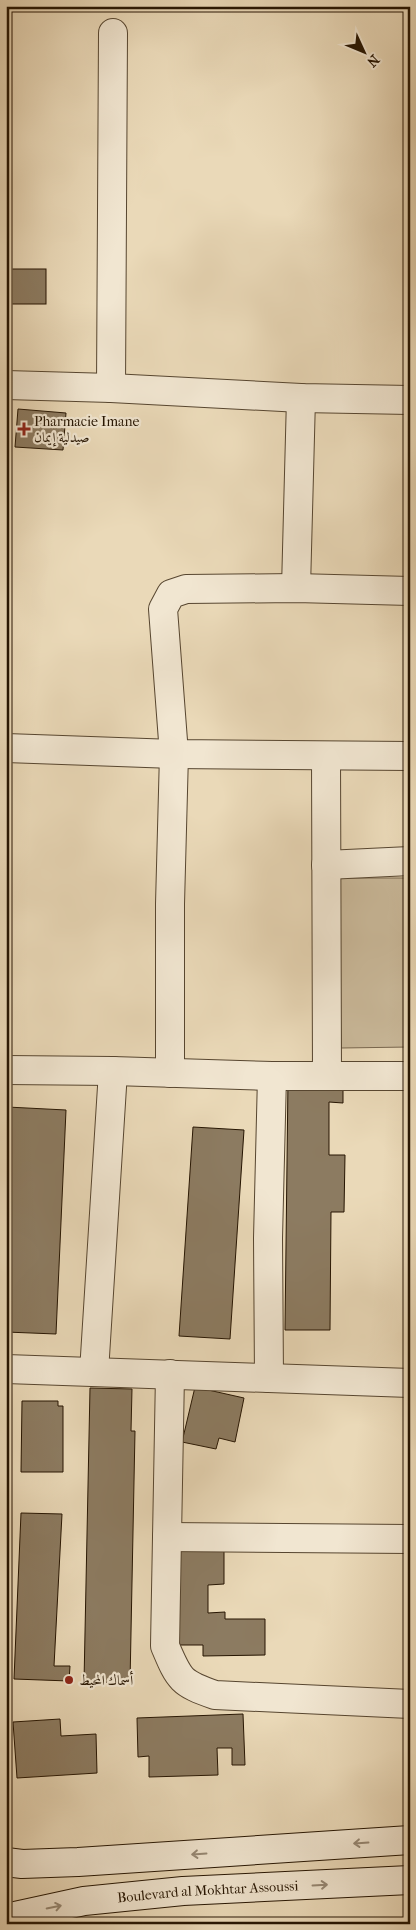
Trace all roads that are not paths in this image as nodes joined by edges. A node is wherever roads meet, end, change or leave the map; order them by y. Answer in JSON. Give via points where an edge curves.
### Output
{"nodes":[{"id":1,"x":113,"y":33,"type":"dead end"},
{"id":2,"x":6,"y":386,"type":"edge"},
{"id":3,"x":111,"y":388,"type":"junction"},
{"id":4,"x":301,"y":398,"type":"junction"},
{"id":5,"x":410,"y":400,"type":"edge"},
{"id":6,"x":296,"y":588,"type":"junction"},
{"id":7,"x":410,"y":591,"type":"edge"},
{"id":8,"x":6,"y":748,"type":"edge"},
{"id":9,"x":174,"y":754,"type":"junction"},
{"id":10,"x":326,"y":756,"type":"junction"},
{"id":11,"x":410,"y":756,"type":"edge"},
{"id":12,"x":410,"y":861,"type":"edge"},
{"id":13,"x":326,"y":865,"type":"junction"},
{"id":14,"x":6,"y":1070,"type":"edge"},
{"id":15,"x":113,"y":1071,"type":"junction"},
{"id":16,"x":170,"y":1073,"type":"junction"},
{"id":17,"x":327,"y":1075,"type":"junction"},
{"id":18,"x":272,"y":1076,"type":"junction"},
{"id":19,"x":410,"y":1076,"type":"edge"},
{"id":20,"x":6,"y":1369,"type":"edge"},
{"id":21,"x":94,"y":1372,"type":"junction"},
{"id":22,"x":170,"y":1374,"type":"junction"},
{"id":23,"x":269,"y":1378,"type":"junction"},
{"id":24,"x":410,"y":1383,"type":"edge"},
{"id":25,"x":167,"y":1536,"type":"junction"},
{"id":26,"x":410,"y":1539,"type":"edge"},
{"id":27,"x":410,"y":1704,"type":"edge"},
{"id":28,"x":410,"y":1840,"type":"edge"},
{"id":29,"x":6,"y":1862,"type":"edge"},
{"id":30,"x":410,"y":1880,"type":"edge"},
{"id":31,"x":6,"y":1918,"type":"edge"}],
"edges":[{"from":1,"to":3,"type":"street"},
{"from":2,"to":3,"type":"street"},
{"from":3,"to":4,"type":"street"},
{"from":4,"to":5,"type":"street"},
{"from":4,"to":6,"type":"street"},
{"from":6,"to":7,"type":"street"},
{"from":6,"to":9,"type":"street","via":[[186,589],[171,594],[164,609]]},
{"from":8,"to":9,"type":"street"},
{"from":9,"to":10,"type":"street"},
{"from":9,"to":16,"type":"street"},
{"from":10,"to":11,"type":"street"},
{"from":10,"to":13,"type":"street"},
{"from":12,"to":13,"type":"street"},
{"from":13,"to":17,"type":"street"},
{"from":14,"to":15,"type":"street"},
{"from":15,"to":16,"type":"street"},
{"from":15,"to":21,"type":"street"},
{"from":16,"to":18,"type":"street"},
{"from":17,"to":18,"type":"street"},
{"from":17,"to":19,"type":"street"},
{"from":18,"to":23,"type":"street"},
{"from":20,"to":21,"type":"street"},
{"from":21,"to":22,"type":"street"},
{"from":22,"to":23,"type":"street"},
{"from":22,"to":25,"type":"street"},
{"from":23,"to":24,"type":"street"},
{"from":25,"to":26,"type":"street"},
{"from":25,"to":27,"type":"street","via":[[166,1646],[178,1675],[194,1688],[215,1695]]},
{"from":28,"to":29,"type":"street","one_way":true,"via":[[78,1862]]},
{"from":31,"to":30,"type":"street","name":"Boulevard al Mokhtar Assoussi","one_way":true,"via":[[104,1899]]}]}
